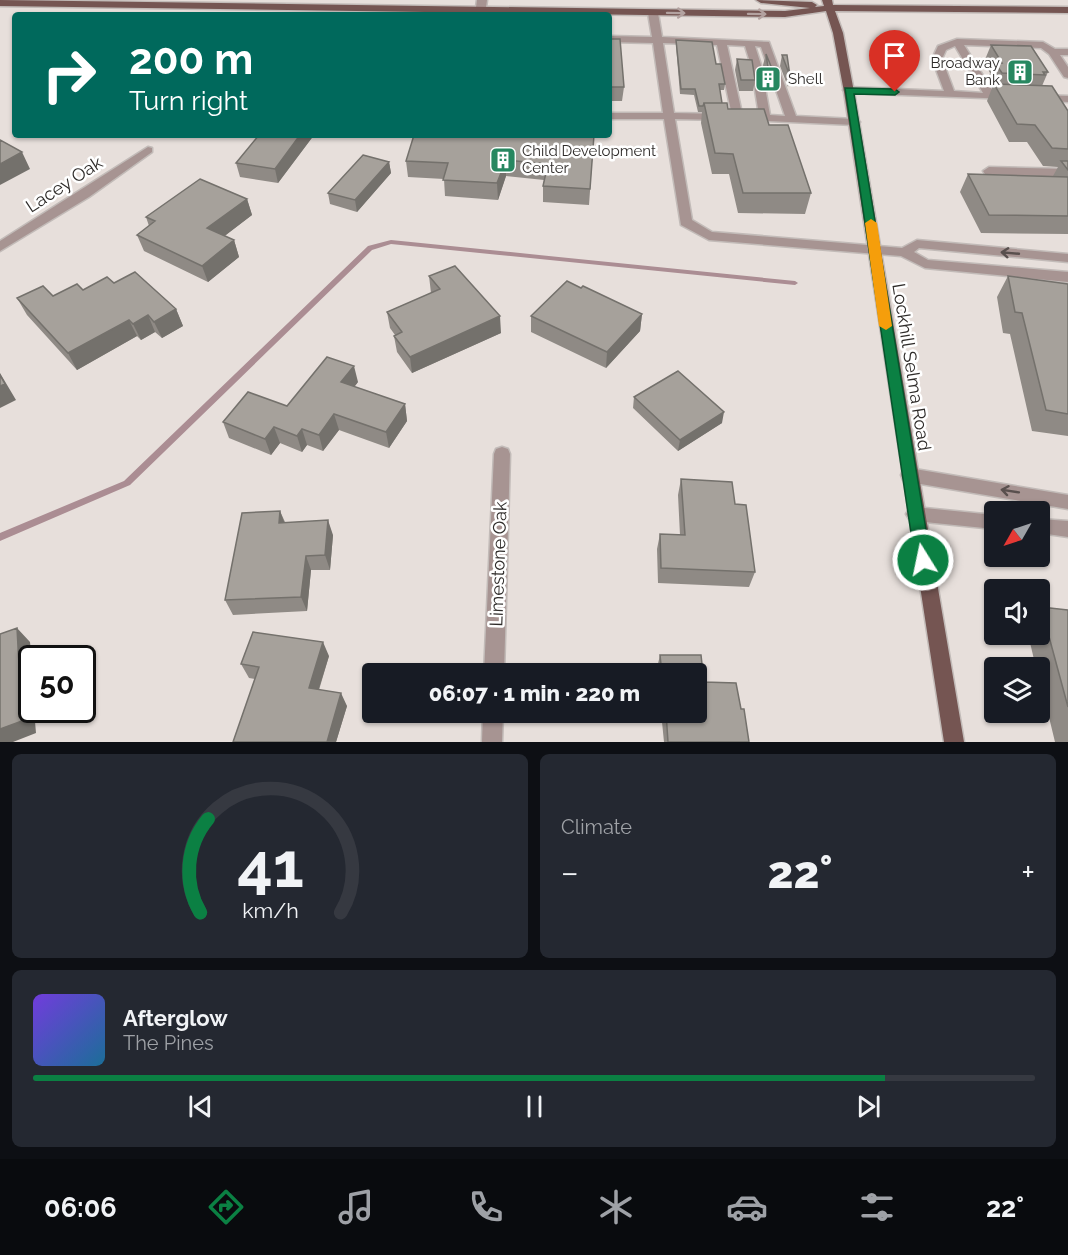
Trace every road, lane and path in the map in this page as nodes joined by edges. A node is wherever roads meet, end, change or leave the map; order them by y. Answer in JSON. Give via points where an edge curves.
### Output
{"nodes":[{"id":1,"x":761,"y":0,"type":"edge"},
{"id":2,"x":0,"y":3,"type":"edge"},
{"id":3,"x":828,"y":4,"type":"edge"},
{"id":4,"x":1068,"y":10,"type":"edge"},
{"id":5,"x":432,"y":12,"type":"edge"},
{"id":6,"x":612,"y":13,"type":"edge"},
{"id":7,"x":653,"y":13,"type":"junction"},
{"id":8,"x":612,"y":39,"type":"edge"},
{"id":9,"x":657,"y":41,"type":"junction"},
{"id":10,"x":717,"y":41,"type":"junction"},
{"id":11,"x":957,"y":42,"type":"junction"},
{"id":12,"x":749,"y":43,"type":"junction"},
{"id":13,"x":1053,"y":52,"type":"junction"},
{"id":14,"x":1068,"y":52,"type":"edge"},
{"id":15,"x":1068,"y":75,"type":"edge"},
{"id":16,"x":848,"y":90,"type":"junction"},
{"id":17,"x":950,"y":94,"type":"junction"},
{"id":18,"x":990,"y":96,"type":"junction"},
{"id":19,"x":1068,"y":99,"type":"edge"},
{"id":20,"x":612,"y":116,"type":"edge"},
{"id":21,"x":669,"y":116,"type":"junction"},
{"id":22,"x":737,"y":118,"type":"junction"},
{"id":23,"x":765,"y":119,"type":"junction"},
{"id":24,"x":792,"y":120,"type":"junction"},
{"id":25,"x":854,"y":122,"type":"junction"},
{"id":26,"x":148,"y":150,"type":"dead end"},
{"id":27,"x":989,"y":171,"type":"dead end"},
{"id":28,"x":1068,"y":173,"type":"edge"},
{"id":29,"x":0,"y":247,"type":"edge"},
{"id":30,"x":874,"y":249,"type":"junction"},
{"id":31,"x":904,"y":252,"type":"junction"},
{"id":32,"x":1068,"y":258,"type":"edge"},
{"id":33,"x":1068,"y":277,"type":"edge"},
{"id":34,"x":502,"y":454,"type":"dead end"},
{"id":35,"x":909,"y":475,"type":"junction"},
{"id":36,"x":1068,"y":502,"type":"edge"},
{"id":37,"x":915,"y":514,"type":"junction"},
{"id":38,"x":984,"y":521,"type":"edge"},
{"id":39,"x":1050,"y":527,"type":"edge"},
{"id":40,"x":1068,"y":529,"type":"edge"},
{"id":41,"x":494,"y":663,"type":"edge"},
{"id":42,"x":493,"y":723,"type":"edge"},
{"id":43,"x":492,"y":742,"type":"edge"},
{"id":44,"x":954,"y":742,"type":"edge"}],
"edges":[{"from":1,"to":3,"type":"main road"},
{"from":2,"to":5,"type":"main road"},
{"from":3,"to":4,"type":"main road"},
{"from":7,"to":3,"type":"main road","one_way":true,"via":[[785,15]]},
{"from":3,"to":16,"type":"main road","name":"Lockhill Selma Road","via":[[838,33]]},
{"from":6,"to":7,"type":"main road"},
{"from":7,"to":9,"type":"street"},
{"from":8,"to":9,"type":"street"},
{"from":9,"to":10,"type":"street"},
{"from":9,"to":21,"type":"street"},
{"from":10,"to":12,"type":"street"},
{"from":10,"to":22,"type":"street","via":[[722,44]]},
{"from":11,"to":13,"type":"street","via":[[1043,45]]},
{"from":11,"to":17,"type":"street","via":[[942,48],[936,59]]},
{"from":11,"to":18,"type":"street"},
{"from":12,"to":23,"type":"street"},
{"from":12,"to":24,"type":"street","via":[[765,44]]},
{"from":13,"to":14,"type":"street"},
{"from":13,"to":15,"type":"street"},
{"from":16,"to":17,"type":"street"},
{"from":16,"to":25,"type":"main road","name":"Lockhill Selma Road"},
{"from":17,"to":18,"type":"street"},
{"from":18,"to":19,"type":"street"},
{"from":20,"to":21,"type":"street"},
{"from":21,"to":22,"type":"street"},
{"from":21,"to":30,"type":"street","via":[[686,222],[709,236]]},
{"from":22,"to":23,"type":"street"},
{"from":23,"to":24,"type":"street"},
{"from":24,"to":25,"type":"street"},
{"from":25,"to":30,"type":"main road","name":"Lockhill Selma Road"},
{"from":26,"to":29,"type":"street","name":"Lacey Oak"},
{"from":27,"to":28,"type":"street"},
{"from":30,"to":31,"type":"street"},
{"from":30,"to":35,"type":"main road","name":"Lockhill Selma Road"},
{"from":32,"to":31,"type":"street","one_way":true,"via":[[917,244]]},
{"from":31,"to":33,"type":"street","via":[[924,264]]},
{"from":34,"to":41,"type":"street","name":"Limestone Oak"},
{"from":36,"to":35,"type":"street","one_way":true},
{"from":35,"to":37,"type":"main road","name":"Lockhill Selma Road"},
{"from":37,"to":38,"type":"street"},
{"from":37,"to":44,"type":"main road","name":"Lockhill Selma Road"},
{"from":39,"to":40,"type":"street"},
{"from":42,"to":43,"type":"street"}]}
